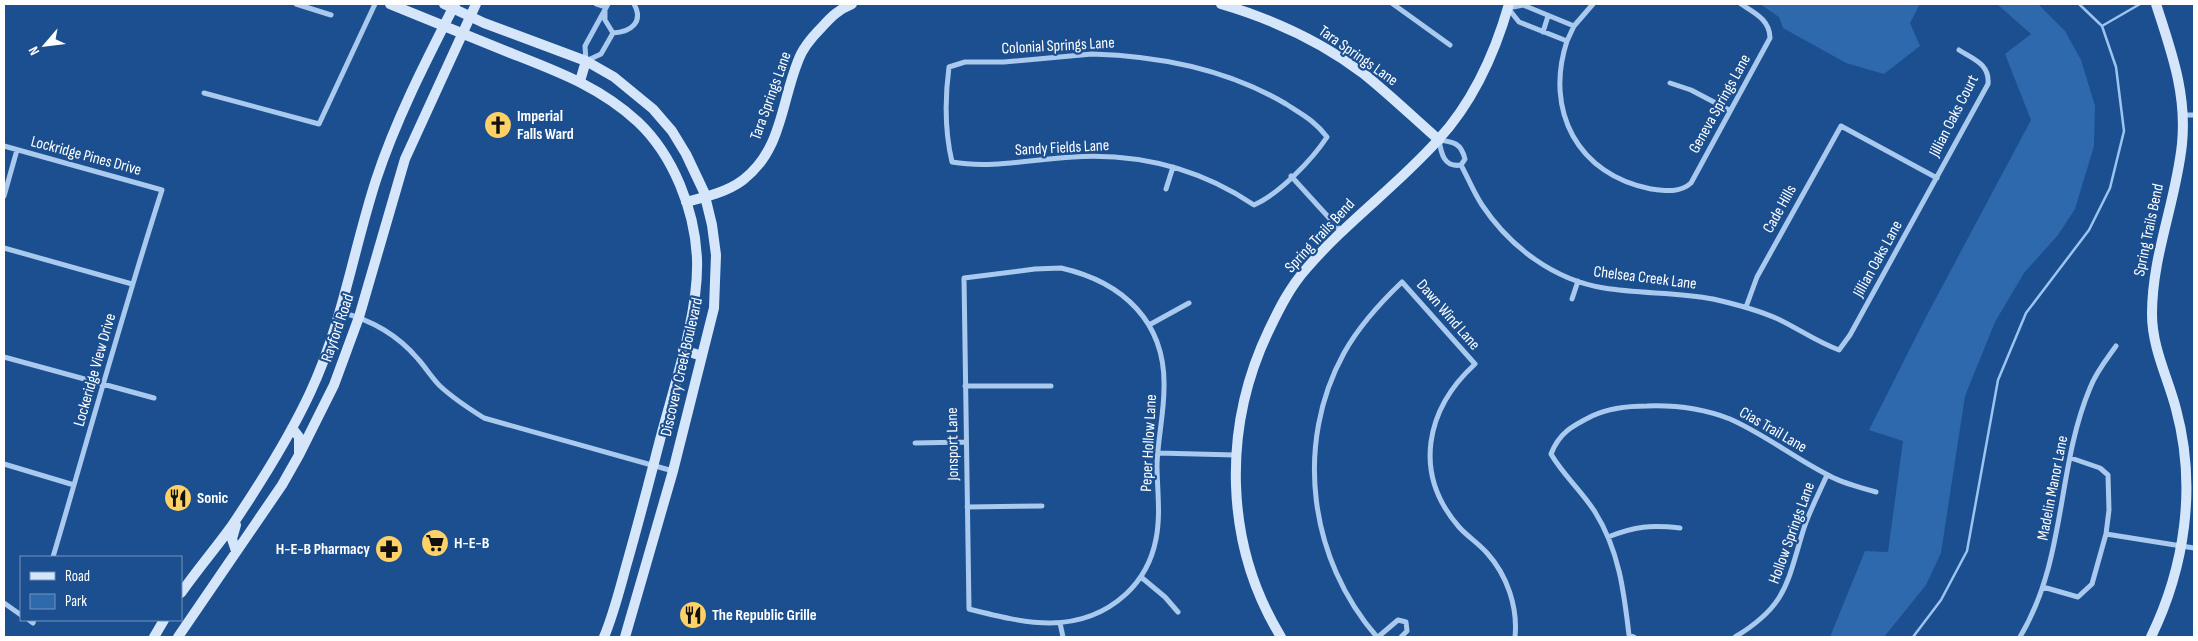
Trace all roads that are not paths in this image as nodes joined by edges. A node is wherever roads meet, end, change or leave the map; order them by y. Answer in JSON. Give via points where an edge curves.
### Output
{"nodes":[{"id":1,"x":296,"y":4,"type":"edge"},
{"id":2,"x":375,"y":4,"type":"edge"},
{"id":3,"x":390,"y":4,"type":"edge"},
{"id":4,"x":476,"y":4,"type":"edge"},
{"id":5,"x":596,"y":4,"type":"edge"},
{"id":6,"x":634,"y":4,"type":"edge"},
{"id":7,"x":852,"y":4,"type":"edge"},
{"id":8,"x":1221,"y":4,"type":"edge"},
{"id":9,"x":1393,"y":4,"type":"edge"},
{"id":10,"x":1593,"y":4,"type":"edge"},
{"id":11,"x":1741,"y":4,"type":"edge"},
{"id":12,"x":2156,"y":4,"type":"edge"},
{"id":13,"x":451,"y":5,"type":"edge"},
{"id":14,"x":607,"y":5,"type":"edge"},
{"id":15,"x":1509,"y":6,"type":"edge"},
{"id":16,"x":331,"y":15,"type":"dead end"},
{"id":17,"x":1548,"y":16,"type":"junction"},
{"id":18,"x":470,"y":18,"type":"junction"},
{"id":19,"x":445,"y":26,"type":"junction"},
{"id":20,"x":1574,"y":26,"type":"junction"},
{"id":21,"x":1543,"y":32,"type":"junction"},
{"id":22,"x":613,"y":33,"type":"junction"},
{"id":23,"x":463,"y":34,"type":"junction"},
{"id":24,"x":1567,"y":41,"type":"junction"},
{"id":25,"x":1450,"y":45,"type":"dead end"},
{"id":26,"x":1959,"y":50,"type":"dead end"},
{"id":27,"x":586,"y":61,"type":"junction"},
{"id":28,"x":580,"y":82,"type":"junction"},
{"id":29,"x":1670,"y":83,"type":"dead end"},
{"id":30,"x":204,"y":93,"type":"dead end"},
{"id":31,"x":1729,"y":110,"type":"junction"},
{"id":32,"x":2183,"y":115,"type":"junction"},
{"id":33,"x":2194,"y":115,"type":"edge"},
{"id":34,"x":1439,"y":140,"type":"junction"},
{"id":35,"x":4,"y":146,"type":"edge"},
{"id":36,"x":17,"y":150,"type":"junction"},
{"id":37,"x":952,"y":162,"type":"joint"},
{"id":38,"x":1461,"y":165,"type":"junction"},
{"id":39,"x":1173,"y":167,"type":"junction"},
{"id":40,"x":1291,"y":176,"type":"junction"},
{"id":41,"x":1937,"y":178,"type":"junction"},
{"id":42,"x":1166,"y":188,"type":"dead end"},
{"id":43,"x":162,"y":190,"type":"joint"},
{"id":44,"x":4,"y":196,"type":"edge"},
{"id":45,"x":705,"y":197,"type":"junction"},
{"id":46,"x":686,"y":202,"type":"junction"},
{"id":47,"x":1341,"y":231,"type":"junction"},
{"id":48,"x":4,"y":248,"type":"edge"},
{"id":49,"x":964,"y":278,"type":"joint"},
{"id":50,"x":1578,"y":281,"type":"junction"},
{"id":51,"x":132,"y":284,"type":"junction"},
{"id":52,"x":1572,"y":299,"type":"dead end"},
{"id":53,"x":1189,"y":304,"type":"dead end"},
{"id":54,"x":1746,"y":307,"type":"junction"},
{"id":55,"x":340,"y":312,"type":"junction"},
{"id":56,"x":359,"y":317,"type":"junction"},
{"id":57,"x":1149,"y":324,"type":"junction"},
{"id":58,"x":2116,"y":346,"type":"dead end"},
{"id":59,"x":683,"y":350,"type":"junction"},
{"id":60,"x":1839,"y":350,"type":"joint"},
{"id":61,"x":702,"y":356,"type":"junction"},
{"id":62,"x":4,"y":357,"type":"edge"},
{"id":63,"x":105,"y":384,"type":"junction"},
{"id":64,"x":965,"y":386,"type":"junction"},
{"id":65,"x":1051,"y":386,"type":"dead end"},
{"id":66,"x":154,"y":398,"type":"dead end"},
{"id":67,"x":303,"y":406,"type":"junction"},
{"id":68,"x":292,"y":428,"type":"junction"},
{"id":69,"x":309,"y":437,"type":"junction"},
{"id":70,"x":915,"y":442,"type":"dead end"},
{"id":71,"x":966,"y":442,"type":"junction"},
{"id":72,"x":1158,"y":453,"type":"junction"},
{"id":73,"x":299,"y":455,"type":"junction"},
{"id":74,"x":1234,"y":456,"type":"junction"},
{"id":75,"x":2070,"y":458,"type":"junction"},
{"id":76,"x":4,"y":464,"type":"edge"},
{"id":77,"x":654,"y":464,"type":"junction"},
{"id":78,"x":673,"y":470,"type":"junction"},
{"id":79,"x":1827,"y":475,"type":"junction"},
{"id":80,"x":74,"y":485,"type":"junction"},
{"id":81,"x":1876,"y":492,"type":"dead end"},
{"id":82,"x":1042,"y":506,"type":"dead end"},
{"id":83,"x":967,"y":507,"type":"junction"},
{"id":84,"x":239,"y":514,"type":"junction"},
{"id":85,"x":1680,"y":528,"type":"dead end"},
{"id":86,"x":2106,"y":534,"type":"junction"},
{"id":87,"x":1608,"y":537,"type":"junction"},
{"id":88,"x":222,"y":540,"type":"junction"},
{"id":89,"x":2181,"y":544,"type":"junction"},
{"id":90,"x":2194,"y":548,"type":"edge"},
{"id":91,"x":236,"y":551,"type":"junction"},
{"id":92,"x":53,"y":556,"type":"edge"},
{"id":93,"x":226,"y":566,"type":"junction"},
{"id":94,"x":1141,"y":577,"type":"junction"},
{"id":95,"x":2043,"y":587,"type":"junction"},
{"id":96,"x":182,"y":592,"type":"edge"},
{"id":97,"x":4,"y":602,"type":"edge"},
{"id":98,"x":969,"y":609,"type":"joint"},
{"id":99,"x":1178,"y":612,"type":"dead end"},
{"id":100,"x":20,"y":614,"type":"edge"},
{"id":101,"x":163,"y":621,"type":"edge"},
{"id":102,"x":1060,"y":623,"type":"junction"},
{"id":103,"x":1632,"y":636,"type":"edge"},
{"id":104,"x":154,"y":637,"type":"edge"},
{"id":105,"x":178,"y":637,"type":"edge"},
{"id":106,"x":604,"y":637,"type":"edge"},
{"id":107,"x":625,"y":637,"type":"edge"},
{"id":108,"x":1063,"y":637,"type":"edge"},
{"id":109,"x":1281,"y":637,"type":"edge"},
{"id":110,"x":1378,"y":637,"type":"edge"},
{"id":111,"x":1401,"y":637,"type":"edge"},
{"id":112,"x":1515,"y":637,"type":"edge"},
{"id":113,"x":1735,"y":637,"type":"edge"},
{"id":114,"x":2020,"y":637,"type":"edge"},
{"id":115,"x":2151,"y":637,"type":"edge"}],
"edges":[{"from":1,"to":16,"type":"street"},
{"from":2,"to":30,"type":"street","via":[[319,124]]},
{"from":3,"to":19,"type":"street","name":"Discovery Creek Boulevard"},
{"from":4,"to":18,"type":"street","name":"Rayford Road"},
{"from":5,"to":14,"type":"street"},
{"from":6,"to":22,"type":"street","via":[[638,13],[632,29]]},
{"from":7,"to":45,"type":"street","name":"Tara Springs Lane","via":[[837,11],[815,34],[798,59],[772,146],[759,164],[734,186]]},
{"from":8,"to":34,"type":"street","name":"Tara Springs Lane","via":[[1288,29],[1339,57],[1386,92]]},
{"from":9,"to":25,"type":"street"},
{"from":10,"to":20,"type":"street"},
{"from":11,"to":31,"type":"street","name":"Geneva Springs Lane","via":[[1765,20],[1770,38]]},
{"from":12,"to":32,"type":"street","name":"Spring Trails Bend","via":[[2180,84]]},
{"from":13,"to":18,"type":"street","name":"Discovery Creek Boulevard"},
{"from":13,"to":19,"type":"street","name":"Rayford Road"},
{"from":14,"to":22,"type":"street","via":[[605,20]]},
{"from":14,"to":27,"type":"street","via":[[585,46]]},
{"from":15,"to":17,"type":"street","via":[[1523,6]]},
{"from":15,"to":21,"type":"street","via":[[1519,22]]},
{"from":15,"to":34,"type":"street","name":"Spring Trails Bend","via":[[1487,66],[1472,95]]},
{"from":17,"to":20,"type":"street"},
{"from":17,"to":21,"type":"street"},
{"from":18,"to":23,"type":"street","name":"Rayford Road"},
{"from":18,"to":27,"type":"street","name":"Discovery Creek Boulevard"},
{"from":19,"to":23,"type":"street","name":"Discovery Creek Boulevard"},
{"from":19,"to":55,"type":"street","name":"Rayford Road","via":[[408,98],[384,156]]},
{"from":20,"to":24,"type":"street"},
{"from":21,"to":24,"type":"street"},
{"from":22,"to":27,"type":"street","via":[[600,54]]},
{"from":23,"to":28,"type":"street","name":"Discovery Creek Boulevard"},
{"from":23,"to":56,"type":"street","name":"Rayford Road","via":[[405,159]]},
{"from":24,"to":31,"type":"street","name":"Geneva Springs Lane","via":[[1559,75],[1564,115],[1585,154],[1621,180],[1658,190],[1685,189]]},
{"from":26,"to":41,"type":"street","name":"Jillian Oaks Court","via":[[1982,64],[1989,76],[1988,84]]},
{"from":27,"to":28,"type":"street"},
{"from":27,"to":45,"type":"street","name":"Discovery Creek Boulevard","via":[[636,94],[672,131]]},
{"from":28,"to":46,"type":"street","name":"Discovery Creek Boulevard","via":[[624,110],[656,142]]},
{"from":29,"to":31,"type":"street"},
{"from":32,"to":33,"type":"street"},
{"from":32,"to":89,"type":"street","name":"Spring Trails Bend","via":[[2177,173],[2153,280],[2152,317],[2158,356],[2185,447],[2187,513]]},
{"from":34,"to":38,"type":"street","via":[[1447,162]]},
{"from":34,"to":38,"type":"street","name":"Chelsea Creek Lane","via":[[1455,142],[1462,149],[1465,159]]},
{"from":34,"to":47,"type":"street","name":"Spring Trails Bend"},
{"from":35,"to":36,"type":"street","name":"Lockridge Pines Drive"},
{"from":36,"to":43,"type":"street","name":"Lockridge Pines Drive"},
{"from":36,"to":44,"type":"street"},
{"from":37,"to":39,"type":"street","name":"Sandy Fields Lane","via":[[967,165],[1107,156]]},
{"from":37,"to":40,"type":"street","name":"Colonial Springs Lane","via":[[948,146],[949,67],[965,62],[1092,54],[1131,55],[1202,68],[1243,82],[1316,123],[1327,137]]},
{"from":38,"to":50,"type":"street","name":"Chelsea Creek Lane","via":[[1481,204],[1517,246],[1555,271]]},
{"from":39,"to":40,"type":"street","name":"Sandy Fields Lane","via":[[1221,185],[1254,205],[1269,198]]},
{"from":39,"to":42,"type":"street"},
{"from":40,"to":47,"type":"street"},
{"from":41,"to":54,"type":"street","name":"Cade Hills","via":[[1841,126],[1757,277]]},
{"from":41,"to":60,"type":"street","name":"Jillian Oaks Lane","via":[[1850,336]]},
{"from":43,"to":51,"type":"street","name":"Lockeridge View Drive"},
{"from":45,"to":46,"type":"street","name":"Tara Springs Lane"},
{"from":45,"to":61,"type":"street","name":"Discovery Creek Boulevard","via":[[712,225],[717,276],[714,308]]},
{"from":46,"to":59,"type":"street","name":"Discovery Creek Boulevard","via":[[694,238],[697,275]]},
{"from":47,"to":74,"type":"street","name":"Spring Trails Bend","via":[[1304,270],[1280,306],[1255,359],[1240,416]]},
{"from":48,"to":51,"type":"street"},
{"from":49,"to":57,"type":"street","name":"Peper Hollow Lane","via":[[1061,268],[1082,273],[1109,284],[1130,301]]},
{"from":49,"to":64,"type":"street","name":"Jonsport Lane"},
{"from":50,"to":52,"type":"street"},
{"from":50,"to":54,"type":"street","name":"Chelsea Creek Lane","via":[[1603,288],[1711,299]]},
{"from":51,"to":63,"type":"street","name":"Lockeridge View Drive"},
{"from":53,"to":57,"type":"street"},
{"from":54,"to":60,"type":"street","name":"Chelsea Creek Lane","via":[[1778,319]]},
{"from":55,"to":56,"type":"street"},
{"from":55,"to":67,"type":"street","name":"Rayford Road","via":[[330,346]]},
{"from":56,"to":69,"type":"street","name":"Rayford Road","via":[[337,379]]},
{"from":56,"to":77,"type":"street","via":[[398,337],[438,384],[460,404],[484,418]]},
{"from":57,"to":72,"type":"street","name":"Peper Hollow Lane","via":[[1164,371]]},
{"from":58,"to":75,"type":"street","name":"Madelin Manor Lane","via":[[2090,388]]},
{"from":59,"to":61,"type":"street"},
{"from":59,"to":77,"type":"street","name":"Discovery Creek Boulevard"},
{"from":61,"to":78,"type":"street","name":"Discovery Creek Boulevard"},
{"from":62,"to":63,"type":"street"},
{"from":63,"to":66,"type":"street"},
{"from":63,"to":80,"type":"street","name":"Lockeridge View Drive"},
{"from":64,"to":65,"type":"street"},
{"from":64,"to":71,"type":"street","name":"Jonsport Lane"},
{"from":67,"to":68,"type":"street","name":"Rayford Road"},
{"from":67,"to":69,"type":"street","via":[[301,426]]},
{"from":68,"to":73,"type":"street","via":[[299,437]]},
{"from":68,"to":84,"type":"street","name":"Rayford Road"},
{"from":69,"to":73,"type":"street","name":"Rayford Road"},
{"from":70,"to":71,"type":"street"},
{"from":71,"to":83,"type":"street","name":"Jonsport Lane"},
{"from":72,"to":74,"type":"street"},
{"from":72,"to":94,"type":"street","name":"Peper Hollow Lane","via":[[1156,540]]},
{"from":73,"to":91,"type":"street","name":"Rayford Road","via":[[272,501]]},
{"from":74,"to":109,"type":"street","name":"Spring Trails Bend","via":[[1238,512],[1247,562],[1267,614]]},
{"from":75,"to":86,"type":"street","via":[[2100,468],[2108,475]]},
{"from":75,"to":95,"type":"street","name":"Madelin Manor Lane"},
{"from":76,"to":80,"type":"street"},
{"from":77,"to":78,"type":"street"},
{"from":77,"to":106,"type":"street","name":"Discovery Creek Boulevard","via":[[612,619]]},
{"from":78,"to":107,"type":"street","name":"Discovery Creek Boulevard"},
{"from":79,"to":81,"type":"street","name":"Cias Trail Lane"},
{"from":79,"to":87,"type":"street","name":"Cias Trail Lane","via":[[1757,433],[1703,411],[1666,406],[1625,407],[1596,414],[1556,440],[1552,454],[1560,469],[1573,481],[1595,512]]},
{"from":79,"to":113,"type":"street","name":"Hollow Springs Lane","via":[[1804,528],[1785,590],[1762,620]]},
{"from":80,"to":92,"type":"street","name":"Lockeridge View Drive"},
{"from":82,"to":83,"type":"street"},
{"from":83,"to":98,"type":"street","name":"Jonsport Lane"},
{"from":84,"to":88,"type":"street","name":"Rayford Road"},
{"from":84,"to":91,"type":"street","via":[[232,539]]},
{"from":85,"to":87,"type":"street","via":[[1658,525],[1632,527]]},
{"from":86,"to":89,"type":"street"},
{"from":86,"to":95,"type":"street","via":[[2092,584],[2086,591],[2078,596]]},
{"from":87,"to":103,"type":"street","via":[[1624,589]]},
{"from":88,"to":93,"type":"street","via":[[227,549]]},
{"from":88,"to":96,"type":"street","name":"Rayford Road"},
{"from":89,"to":90,"type":"street"},
{"from":89,"to":115,"type":"street","name":"Spring Trails Bend","via":[[2175,576]]},
{"from":91,"to":93,"type":"street","name":"Rayford Road"},
{"from":93,"to":105,"type":"street","name":"Rayford Road"},
{"from":94,"to":99,"type":"street","via":[[1166,597]]},
{"from":94,"to":102,"type":"street","name":"Peper Hollow Lane","via":[[1116,603],[1101,612]]},
{"from":95,"to":114,"type":"street","name":"Madelin Manor Lane","via":[[2032,617]]},
{"from":97,"to":100,"type":"street"},
{"from":98,"to":102,"type":"street","name":"Peper Hollow Lane","via":[[1044,624]]},
{"from":101,"to":104,"type":"street"},
{"from":102,"to":108,"type":"street"},
{"from":110,"to":111,"type":"street","via":[[1398,620],[1406,622],[1407,631]]},
{"from":110,"to":112,"type":"street","name":"Dawn Wind Lane","via":[[1349,600],[1334,571],[1317,509],[1315,447],[1330,383],[1344,352],[1363,324],[1402,282],[1475,364],[1458,380],[1440,408],[1432,429],[1431,470],[1446,510],[1502,573],[1512,597]]}]}
